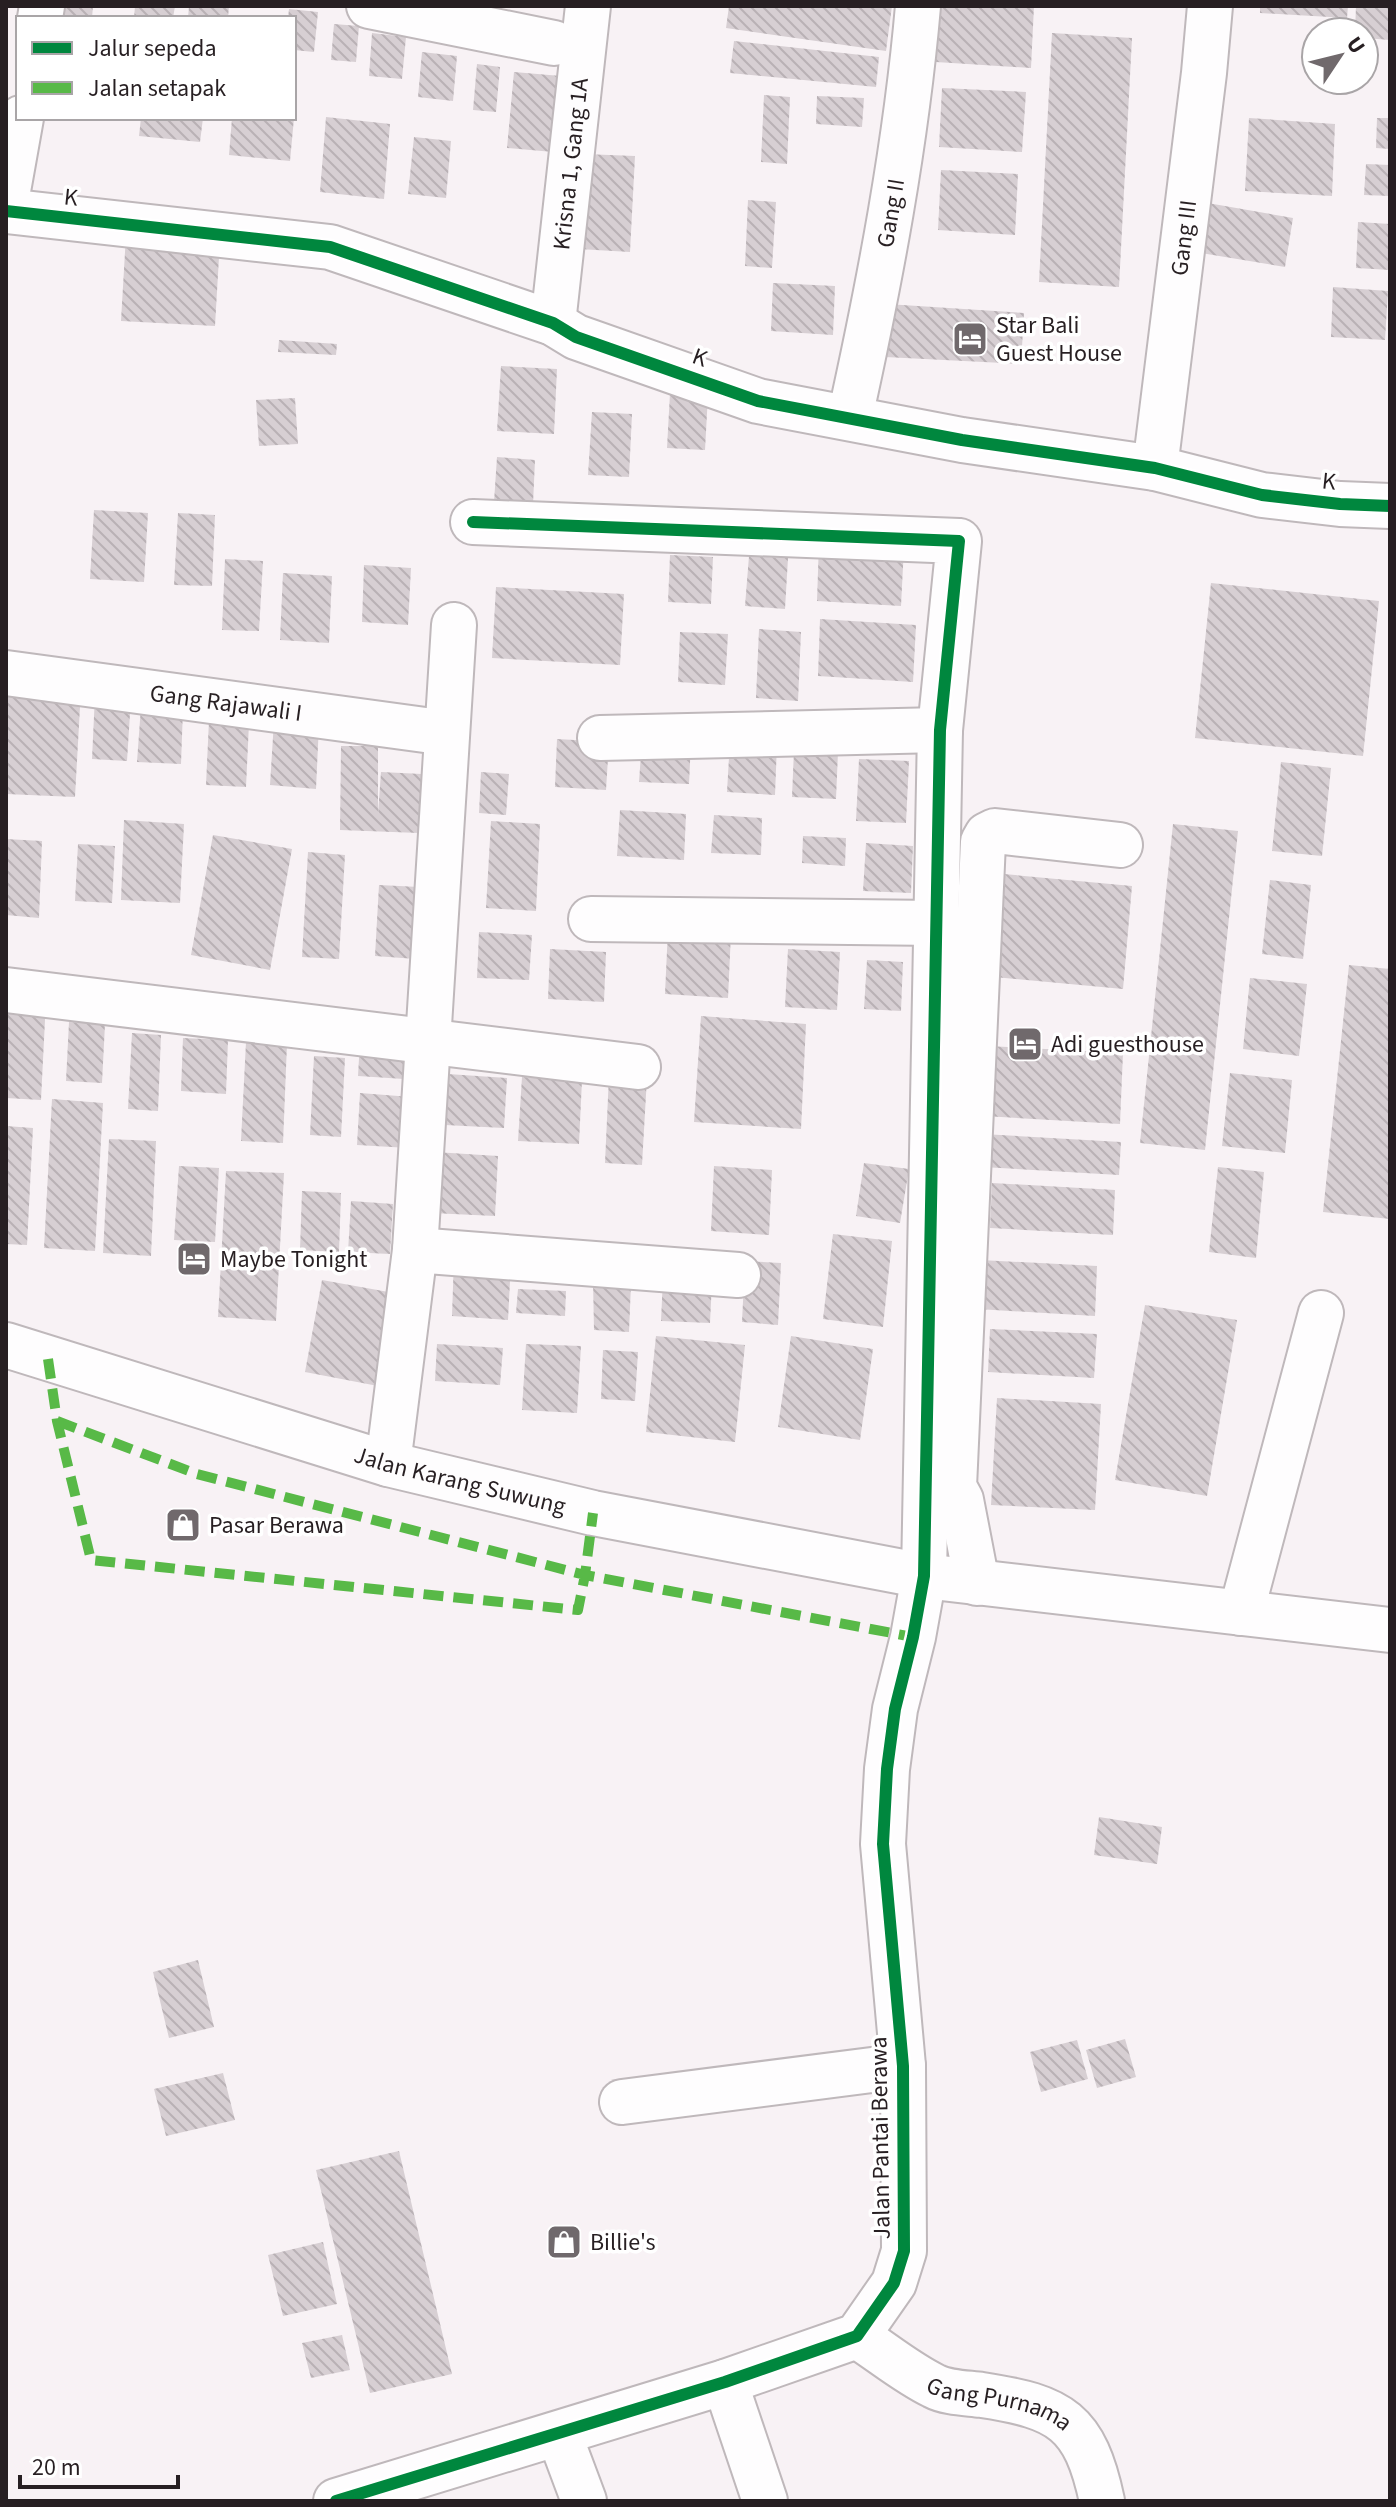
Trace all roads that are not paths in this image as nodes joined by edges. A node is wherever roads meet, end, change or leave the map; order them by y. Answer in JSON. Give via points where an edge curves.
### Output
{"nodes":[{"id":1,"x":369,"y":6,"type":"edge"},
{"id":2,"x":588,"y":6,"type":"edge"},
{"id":3,"x":918,"y":6,"type":"edge"},
{"id":4,"x":1210,"y":6,"type":"edge"},
{"id":5,"x":554,"y":43,"type":"dead end"},
{"id":6,"x":21,"y":120,"type":"edge"},
{"id":7,"x":6,"y":202,"type":"edge"},
{"id":8,"x":6,"y":211,"type":"edge"},
{"id":9,"x":553,"y":323,"type":"junction"},
{"id":10,"x":850,"y":417,"type":"junction"},
{"id":11,"x":1155,"y":468,"type":"junction"},
{"id":12,"x":1390,"y":506,"type":"edge"},
{"id":13,"x":473,"y":522,"type":"dead end"},
{"id":14,"x":454,"y":625,"type":"dead end"},
{"id":15,"x":6,"y":673,"type":"edge"},
{"id":16,"x":940,"y":730,"type":"junction"},
{"id":17,"x":447,"y":733,"type":"junction"},
{"id":18,"x":600,"y":738,"type":"dead end"},
{"id":19,"x":1120,"y":845,"type":"dead end"},
{"id":20,"x":591,"y":919,"type":"dead end"},
{"id":21,"x":938,"y":923,"type":"junction"},
{"id":22,"x":6,"y":990,"type":"edge"},
{"id":23,"x":427,"y":1039,"type":"junction"},
{"id":24,"x":638,"y":1067,"type":"dead end"},
{"id":25,"x":415,"y":1250,"type":"junction"},
{"id":26,"x":738,"y":1275,"type":"dead end"},
{"id":27,"x":1321,"y":1313,"type":"dead end"},
{"id":28,"x":6,"y":1345,"type":"edge"},
{"id":29,"x":388,"y":1464,"type":"junction"},
{"id":30,"x":924,"y":1576,"type":"junction"},
{"id":31,"x":977,"y":1583,"type":"junction"},
{"id":32,"x":1241,"y":1613,"type":"junction"},
{"id":33,"x":1390,"y":1630,"type":"edge"},
{"id":34,"x":903,"y":2066,"type":"junction"},
{"id":35,"x":622,"y":2102,"type":"dead end"},
{"id":36,"x":857,"y":2336,"type":"junction"},
{"id":37,"x":725,"y":2382,"type":"junction"},
{"id":38,"x":559,"y":2434,"type":"junction"},
{"id":39,"x":356,"y":2498,"type":"edge"},
{"id":40,"x":584,"y":2501,"type":"edge"},
{"id":41,"x":765,"y":2501,"type":"edge"},
{"id":42,"x":1102,"y":2501,"type":"edge"}],
"edges":[{"from":1,"to":5,"type":"street"},
{"from":2,"to":9,"type":"street","name":"Krisna 1, Gang 1A"},
{"from":3,"to":10,"type":"street","name":"Gang II","via":[[878,291]]},
{"from":4,"to":11,"type":"street","name":"Gang III"},
{"from":6,"to":7,"type":"street"},
{"from":8,"to":9,"type":"street","name":"K","via":[[330,247]]},
{"from":9,"to":10,"type":"street","name":"K","via":[[576,337],[758,401]]},
{"from":10,"to":11,"type":"street","name":"K","via":[[962,440]]},
{"from":11,"to":12,"type":"street","name":"K","via":[[1262,495]]},
{"from":13,"to":16,"type":"street","name":"Jalan Pantai Berawa","via":[[959,541]]},
{"from":14,"to":17,"type":"street"},
{"from":15,"to":17,"type":"street","name":"Gang Rajawali I"},
{"from":16,"to":18,"type":"street"},
{"from":16,"to":21,"type":"street","name":"Jalan Pantai Berawa"},
{"from":17,"to":23,"type":"street"},
{"from":19,"to":31,"type":"street","via":[[995,831],[983,842],[954,1487]]},
{"from":20,"to":21,"type":"street"},
{"from":21,"to":30,"type":"street","name":"Jalan Pantai Berawa"},
{"from":22,"to":23,"type":"street"},
{"from":23,"to":24,"type":"street"},
{"from":23,"to":25,"type":"street"},
{"from":25,"to":26,"type":"street"},
{"from":25,"to":29,"type":"street"},
{"from":27,"to":32,"type":"street"},
{"from":28,"to":29,"type":"street","name":"Jalan Karang Suwung"},
{"from":29,"to":30,"type":"street","name":"Jalan Karang Suwung","via":[[593,1513]]},
{"from":30,"to":31,"type":"street"},
{"from":30,"to":34,"type":"street","name":"Jalan Pantai Berawa","via":[[895,1709],[883,1844]]},
{"from":31,"to":32,"type":"street"},
{"from":32,"to":33,"type":"street"},
{"from":34,"to":35,"type":"street"},
{"from":34,"to":36,"type":"street","name":"Jalan Pantai Berawa","via":[[904,2251],[894,2283]]},
{"from":36,"to":37,"type":"street"},
{"from":36,"to":42,"type":"street","name":"Gang Purnama","via":[[935,2387],[1015,2400],[1069,2424],[1085,2443]]},
{"from":37,"to":38,"type":"street"},
{"from":37,"to":41,"type":"street"},
{"from":38,"to":39,"type":"street"},
{"from":38,"to":40,"type":"street"}]}
